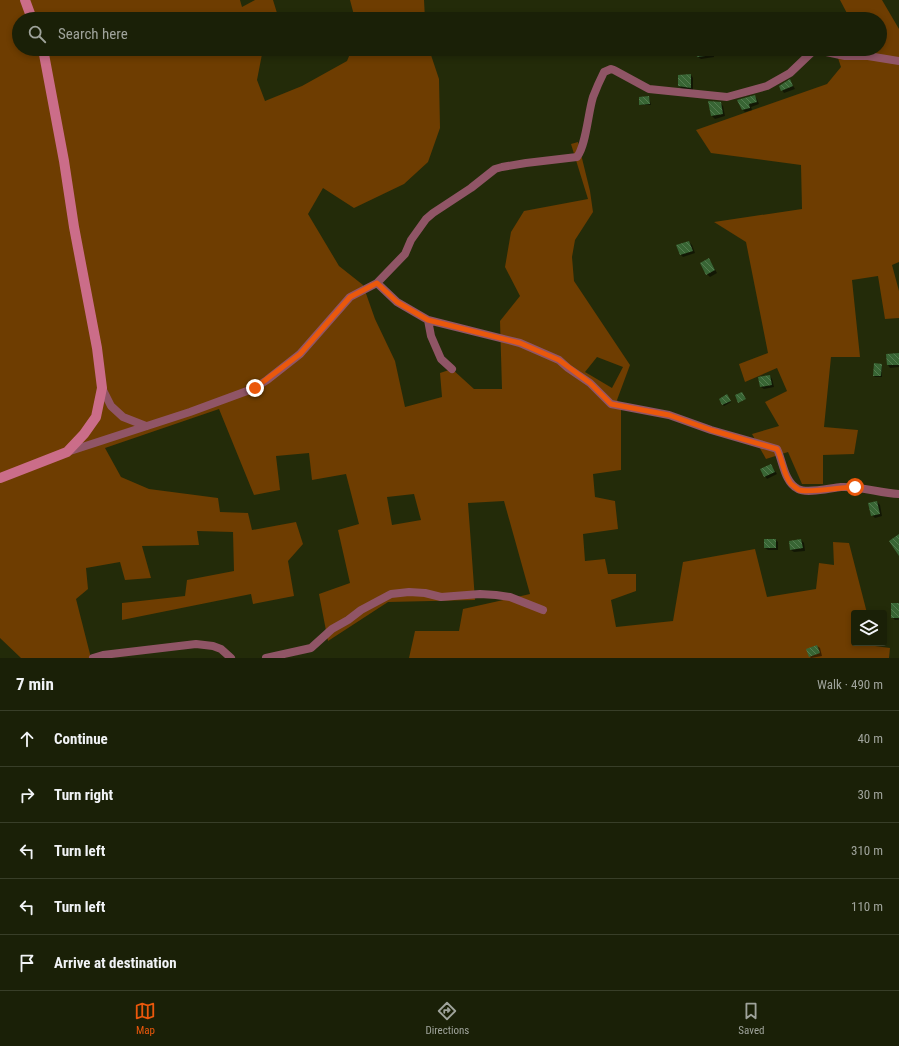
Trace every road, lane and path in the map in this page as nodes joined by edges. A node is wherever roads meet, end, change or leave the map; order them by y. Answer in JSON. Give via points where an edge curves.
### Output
{"nodes":[{"id":1,"x":25,"y":0,"type":"edge"},
{"id":2,"x":29,"y":12,"type":"edge"},
{"id":3,"x":44,"y":56,"type":"edge"},
{"id":4,"x":808,"y":56,"type":"edge"},
{"id":5,"x":845,"y":56,"type":"edge"},
{"id":6,"x":868,"y":56,"type":"edge"},
{"id":7,"x":868,"y":56,"type":"edge"},
{"id":8,"x":899,"y":61,"type":"edge"},
{"id":9,"x":377,"y":283,"type":"junction"},
{"id":10,"x":428,"y":320,"type":"junction"},
{"id":11,"x":452,"y":369,"type":"dead end"},
{"id":12,"x":102,"y":388,"type":"junction"},
{"id":13,"x":146,"y":426,"type":"junction"},
{"id":14,"x":67,"y":452,"type":"junction"},
{"id":15,"x":0,"y":478,"type":"edge"},
{"id":16,"x":899,"y":494,"type":"edge"},
{"id":17,"x":544,"y":610,"type":"dead end"},
{"id":18,"x":93,"y":658,"type":"edge"},
{"id":19,"x":231,"y":658,"type":"edge"},
{"id":20,"x":266,"y":658,"type":"edge"}],
"edges":[{"from":1,"to":2,"type":"street"},
{"from":3,"to":12,"type":"street"},
{"from":4,"to":9,"type":"street","via":[[790,73],[767,86],[727,97],[649,89],[614,70],[604,72],[593,98],[582,151],[577,157],[502,167],[490,173],[426,219],[411,240],[405,254]]},
{"from":5,"to":6,"type":"street"},
{"from":7,"to":8,"type":"street"},
{"from":9,"to":10,"type":"street","via":[[397,302]]},
{"from":9,"to":13,"type":"street","via":[[350,297],[300,354],[255,388]]},
{"from":10,"to":11,"type":"street","via":[[431,336],[441,360]]},
{"from":10,"to":16,"type":"street","via":[[520,343],[559,360],[590,383],[611,404],[669,415],[777,449],[791,484],[798,490],[855,487]]},
{"from":12,"to":13,"type":"street","via":[[111,406],[123,417]]},
{"from":12,"to":14,"type":"street","via":[[96,417]]},
{"from":13,"to":14,"type":"street"},
{"from":14,"to":15,"type":"street"},
{"from":17,"to":20,"type":"street","via":[[510,597],[496,595],[441,597],[409,592],[391,594],[332,629],[311,648]]},
{"from":18,"to":19,"type":"street","via":[[196,644],[213,646]]}]}
